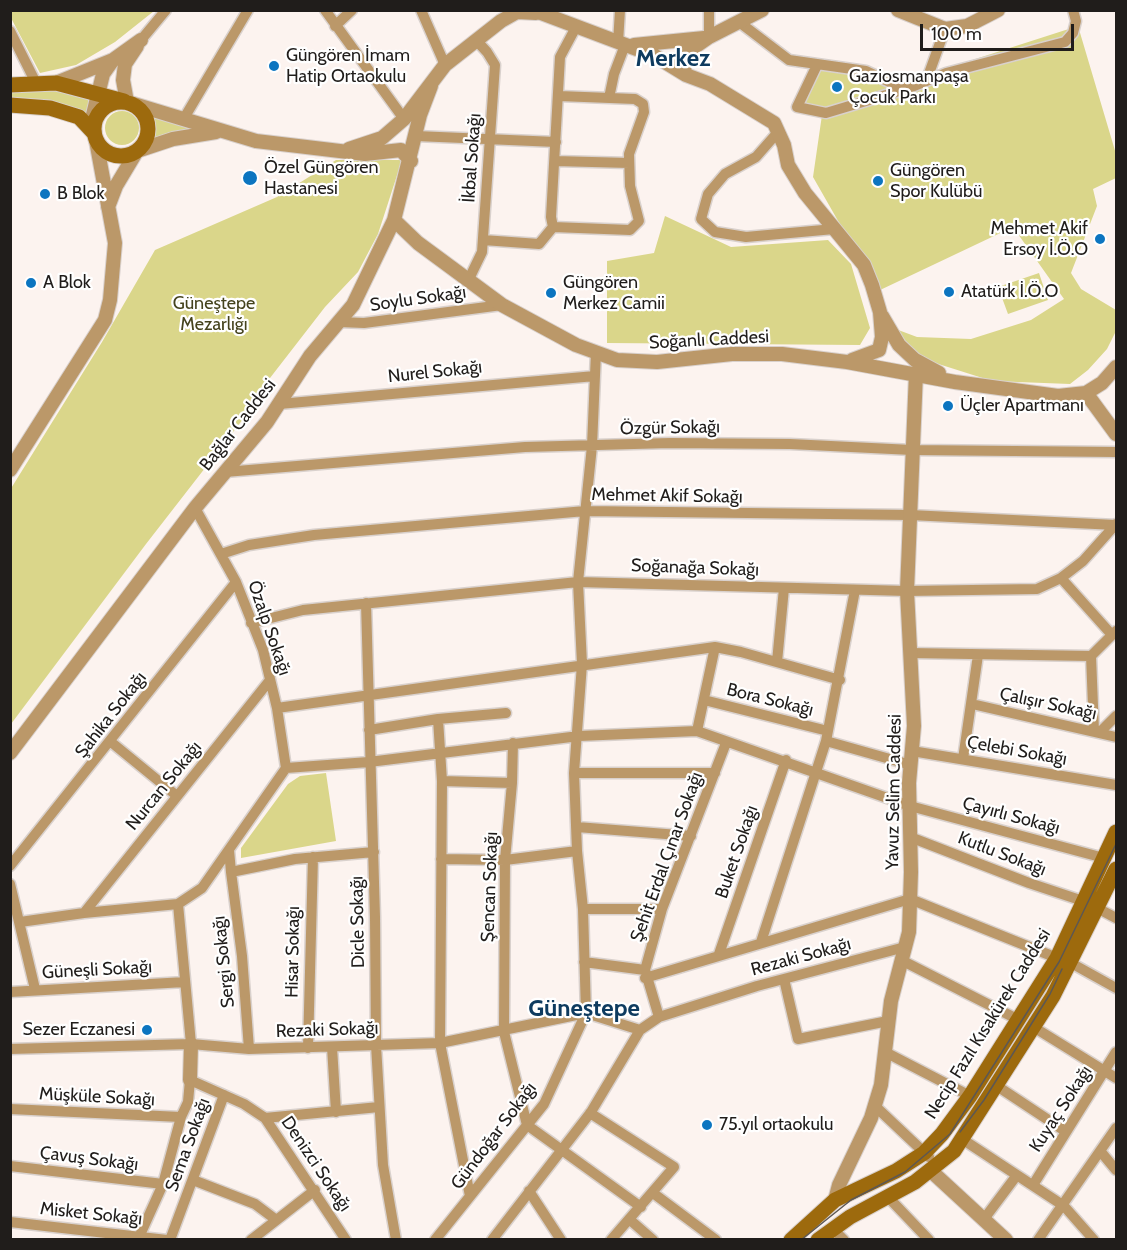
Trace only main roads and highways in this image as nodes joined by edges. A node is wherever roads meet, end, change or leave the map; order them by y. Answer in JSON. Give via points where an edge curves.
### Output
{"nodes":[{"id":1,"x":10,"y":85,"type":"edge"},
{"id":2,"x":127,"y":102,"type":"junction"},
{"id":3,"x":10,"y":105,"type":"edge"},
{"id":4,"x":94,"y":133,"type":"junction"},
{"id":5,"x":1116,"y":832,"type":"edge"},
{"id":6,"x":1116,"y":869,"type":"edge"},
{"id":7,"x":1064,"y":960,"type":"junction"},
{"id":8,"x":839,"y":1234,"type":"edge"},
{"id":9,"x":791,"y":1239,"type":"edge"},
{"id":10,"x":818,"y":1239,"type":"edge"}],
"edges":[{"from":1,"to":2,"type":"main road","via":[[56,82]]},
{"from":2,"to":4,"type":"main road","via":[[103,108],[94,124]]},
{"from":2,"to":4,"type":"main road","via":[[142,111],[148,128],[137,151],[110,154],[97,142]]},
{"from":3,"to":4,"type":"main road","via":[[50,108],[79,117]]},
{"from":5,"to":7,"type":"main road","name":"Necip Fazıl Kısakürek Caddesi","via":[[1083,901]]},
{"from":6,"to":7,"type":"main road","name":"Necip Fazıl Kısakürek Caddesi"},
{"from":7,"to":8,"type":"main road","name":"Necip Fazıl Kısakürek Caddesi","via":[[1035,1028],[954,1151]]},
{"from":7,"to":9,"type":"main road","name":"Necip Fazıl Kısakürek Caddesi","via":[[1017,1019],[970,1096],[924,1153],[835,1200]]},
{"from":8,"to":10,"type":"main road","name":"Necip Fazıl Kısakürek Caddesi"}]}
